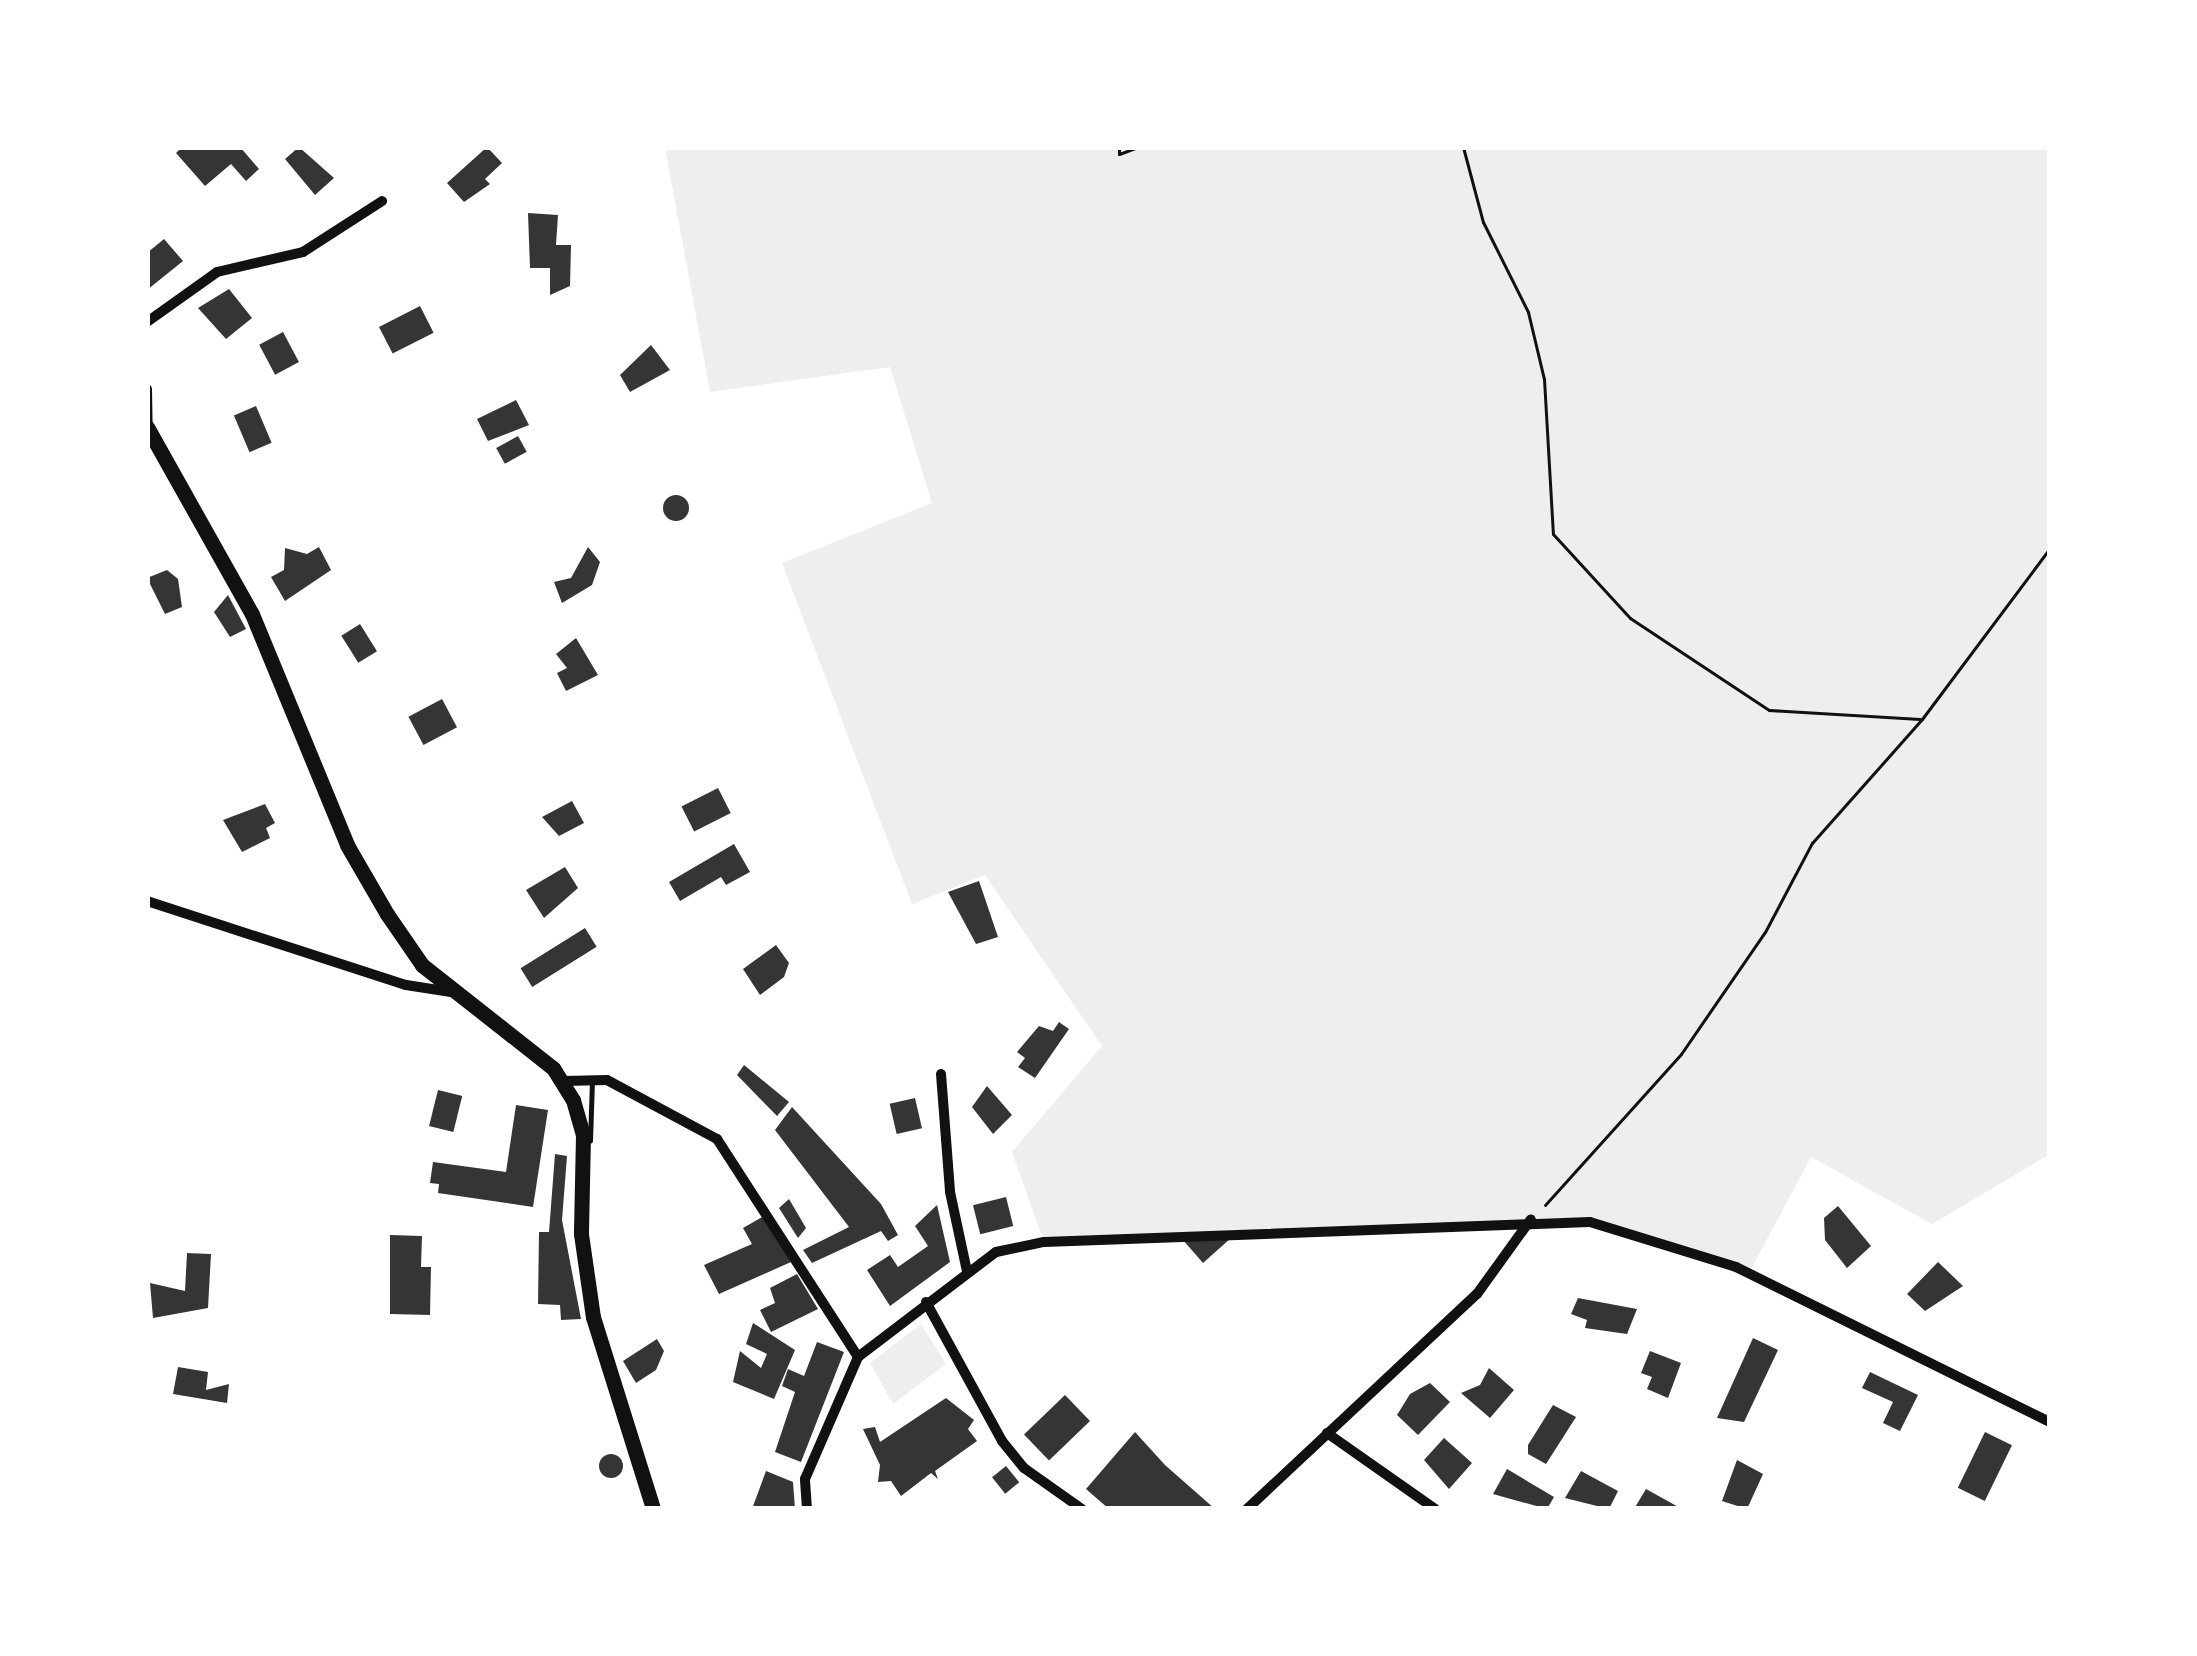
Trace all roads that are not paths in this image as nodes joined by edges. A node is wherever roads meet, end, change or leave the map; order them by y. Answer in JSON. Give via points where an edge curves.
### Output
{"nodes":[{"id":1,"x":382,"y":201,"type":"dead end"},
{"id":2,"x":147,"y":322,"type":"edge"},
{"id":3,"x":147,"y":389,"type":"edge"},
{"id":4,"x":147,"y":428,"type":"edge"},
{"id":5,"x":147,"y":901,"type":"edge"},
{"id":6,"x":457,"y":993,"type":"junction"},
{"id":7,"x":940,"y":1074,"type":"dead end"},
{"id":8,"x":592,"y":1078,"type":"junction"},
{"id":9,"x":564,"y":1081,"type":"junction"},
{"id":10,"x":584,"y":1164,"type":"junction"},
{"id":11,"x":1531,"y":1220,"type":"junction"},
{"id":12,"x":967,"y":1271,"type":"junction"},
{"id":13,"x":926,"y":1302,"type":"junction"},
{"id":14,"x":858,"y":1357,"type":"junction"},
{"id":15,"x":2050,"y":1422,"type":"edge"},
{"id":16,"x":1327,"y":1433,"type":"junction"},
{"id":17,"x":653,"y":1509,"type":"edge"},
{"id":18,"x":807,"y":1509,"type":"edge"},
{"id":19,"x":1082,"y":1509,"type":"edge"},
{"id":20,"x":1246,"y":1509,"type":"edge"},
{"id":21,"x":1435,"y":1509,"type":"edge"}],
"edges":[{"from":1,"to":2,"type":"street","via":[[303,252],[217,272]]},
{"from":3,"to":4,"type":"street"},
{"from":4,"to":6,"type":"main road","via":[[260,631],[360,871],[410,952]]},
{"from":5,"to":6,"type":"street","via":[[406,985]]},
{"from":6,"to":9,"type":"main road"},
{"from":7,"to":12,"type":"street","via":[[950,1192]]},
{"from":8,"to":9,"type":"street"},
{"from":8,"to":10,"type":"lane"},
{"from":8,"to":14,"type":"street","via":[[717,1139]]},
{"from":9,"to":10,"type":"main road"},
{"from":10,"to":17,"type":"main road","via":[[581,1234],[593,1317]]},
{"from":11,"to":12,"type":"street","via":[[1044,1241],[996,1252]]},
{"from":11,"to":15,"type":"street","via":[[1590,1222],[1714,1259]]},
{"from":11,"to":16,"type":"street","via":[[1478,1294]]},
{"from":12,"to":13,"type":"street"},
{"from":13,"to":14,"type":"street"},
{"from":13,"to":19,"type":"street","via":[[1002,1441],[1024,1468]]},
{"from":14,"to":18,"type":"street","via":[[806,1479]]},
{"from":16,"to":20,"type":"street"},
{"from":16,"to":21,"type":"street"}]}
